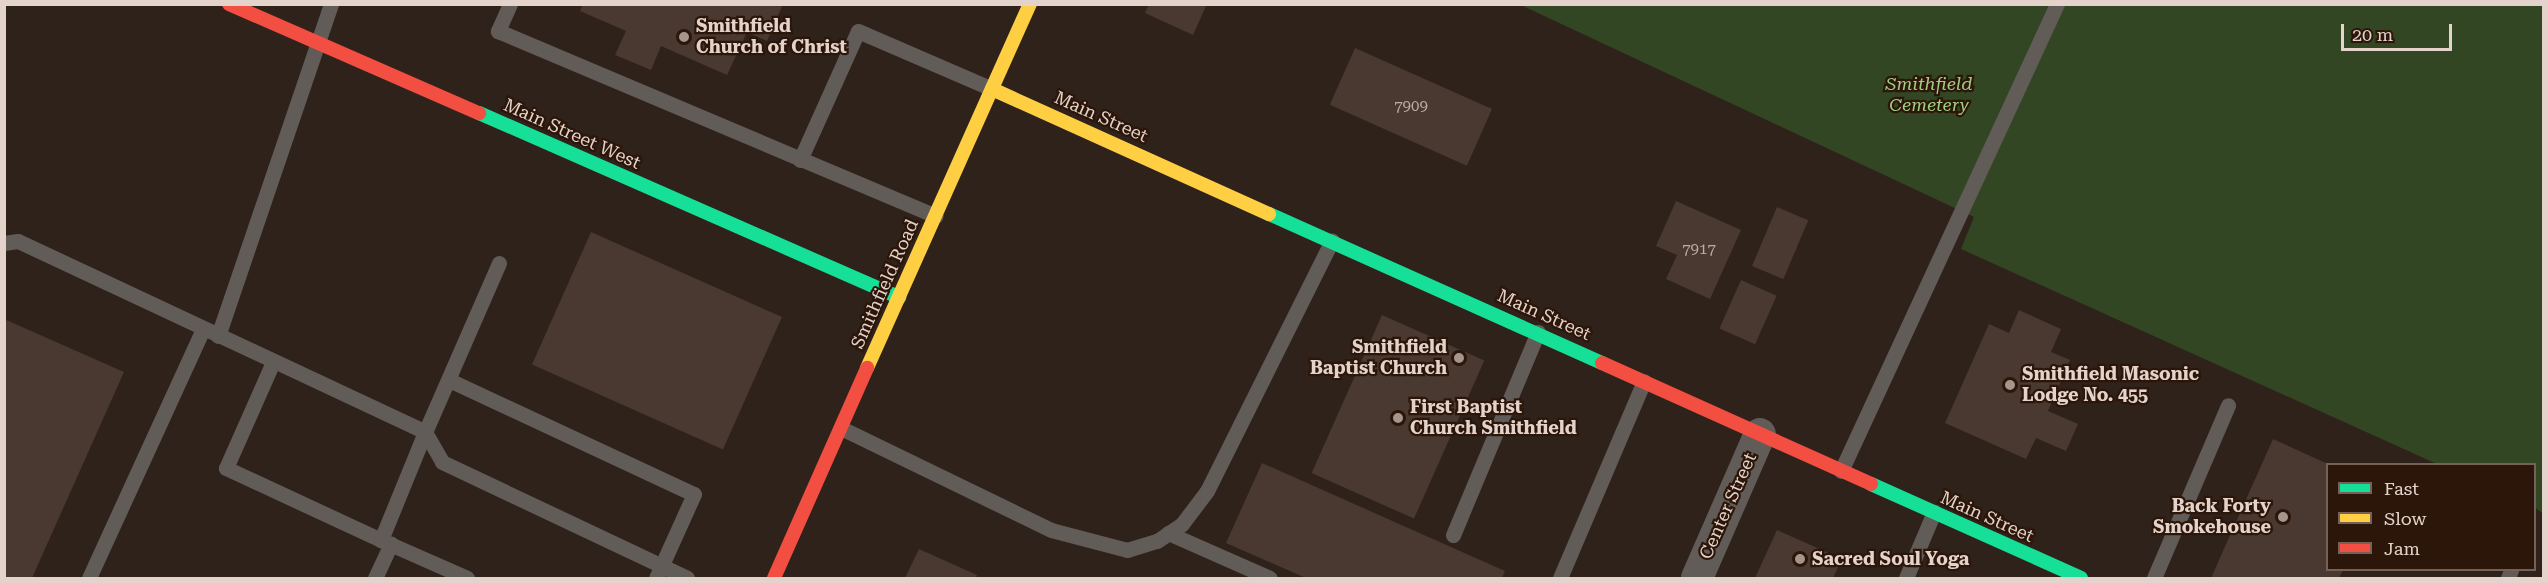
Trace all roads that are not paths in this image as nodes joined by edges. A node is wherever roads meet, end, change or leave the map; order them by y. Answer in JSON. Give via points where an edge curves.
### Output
{"nodes":[{"id":1,"x":229,"y":4,"type":"edge"},
{"id":2,"x":331,"y":4,"type":"edge"},
{"id":3,"x":510,"y":4,"type":"edge"},
{"id":4,"x":1030,"y":4,"type":"edge"},
{"id":5,"x":2056,"y":4,"type":"edge"},
{"id":6,"x":316,"y":41,"type":"junction"},
{"id":7,"x":992,"y":89,"type":"junction"},
{"id":8,"x":800,"y":160,"type":"junction"},
{"id":9,"x":935,"y":216,"type":"junction"},
{"id":10,"x":1332,"y":240,"type":"junction"},
{"id":11,"x":4,"y":243,"type":"edge"},
{"id":12,"x":499,"y":263,"type":"dead end"},
{"id":13,"x":899,"y":297,"type":"junction"},
{"id":14,"x":203,"y":329,"type":"junction"},
{"id":15,"x":1538,"y":332,"type":"junction"},
{"id":16,"x":218,"y":336,"type":"junction"},
{"id":17,"x":273,"y":362,"type":"junction"},
{"id":18,"x":449,"y":380,"type":"junction"},
{"id":19,"x":1644,"y":381,"type":"junction"},
{"id":20,"x":2228,"y":405,"type":"dead end"},
{"id":21,"x":841,"y":429,"type":"junction"},
{"id":22,"x":425,"y":432,"type":"junction"},
{"id":23,"x":1760,"y":434,"type":"junction"},
{"id":24,"x":1841,"y":471,"type":"junction"},
{"id":25,"x":1934,"y":512,"type":"junction"},
{"id":26,"x":1168,"y":533,"type":"junction"},
{"id":27,"x":1453,"y":535,"type":"dead end"},
{"id":28,"x":386,"y":542,"type":"junction"},
{"id":29,"x":659,"y":572,"type":"edge"},
{"id":30,"x":89,"y":579,"type":"edge"},
{"id":31,"x":375,"y":579,"type":"edge"},
{"id":32,"x":466,"y":579,"type":"edge"},
{"id":33,"x":687,"y":579,"type":"edge"},
{"id":34,"x":774,"y":579,"type":"edge"},
{"id":35,"x":1270,"y":579,"type":"edge"},
{"id":36,"x":1560,"y":579,"type":"edge"},
{"id":37,"x":1697,"y":579,"type":"edge"},
{"id":38,"x":1906,"y":579,"type":"edge"},
{"id":39,"x":2080,"y":579,"type":"edge"},
{"id":40,"x":2154,"y":579,"type":"edge"}],
"edges":[{"from":1,"to":6,"type":"street","name":"Main Street West"},
{"from":2,"to":6,"type":"lane"},
{"from":3,"to":8,"type":"lane","via":[[498,32]]},
{"from":4,"to":7,"type":"street","name":"Smithfield Road"},
{"from":5,"to":24,"type":"lane"},
{"from":6,"to":13,"type":"street","name":"Main Street West"},
{"from":6,"to":16,"type":"lane"},
{"from":7,"to":8,"type":"lane","via":[[858,31]]},
{"from":7,"to":9,"type":"street","name":"Smithfield Road"},
{"from":7,"to":10,"type":"street","name":"Main Street"},
{"from":8,"to":9,"type":"lane"},
{"from":9,"to":13,"type":"street","name":"Smithfield Road"},
{"from":10,"to":15,"type":"street","name":"Main Street"},
{"from":10,"to":26,"type":"lane","via":[[1213,481],[1182,524]]},
{"from":11,"to":14,"type":"lane","via":[[18,241]]},
{"from":12,"to":18,"type":"lane"},
{"from":13,"to":21,"type":"street","name":"Smithfield Road"},
{"from":14,"to":16,"type":"lane"},
{"from":14,"to":30,"type":"lane"},
{"from":15,"to":19,"type":"street","name":"Main Street"},
{"from":15,"to":27,"type":"lane"},
{"from":16,"to":17,"type":"lane"},
{"from":17,"to":22,"type":"lane"},
{"from":17,"to":28,"type":"lane","via":[[226,468]]},
{"from":18,"to":22,"type":"lane"},
{"from":18,"to":29,"type":"lane","via":[[694,494]]},
{"from":19,"to":23,"type":"street","name":"Main Street"},
{"from":19,"to":36,"type":"lane"},
{"from":20,"to":40,"type":"lane"},
{"from":21,"to":26,"type":"lane","via":[[1051,530],[1090,543],[1127,550],[1157,541]]},
{"from":21,"to":34,"type":"street","name":"Smithfield Road"},
{"from":22,"to":28,"type":"lane"},
{"from":22,"to":29,"type":"lane","via":[[442,462]]},
{"from":23,"to":24,"type":"street","name":"Main Street"},
{"from":23,"to":37,"type":"street","name":"Center Street"},
{"from":24,"to":25,"type":"street","name":"Main Street"},
{"from":25,"to":38,"type":"lane"},
{"from":25,"to":39,"type":"street","name":"Main Street"},
{"from":26,"to":35,"type":"lane"},
{"from":28,"to":31,"type":"lane"},
{"from":28,"to":32,"type":"lane"},
{"from":29,"to":33,"type":"lane"}]}
